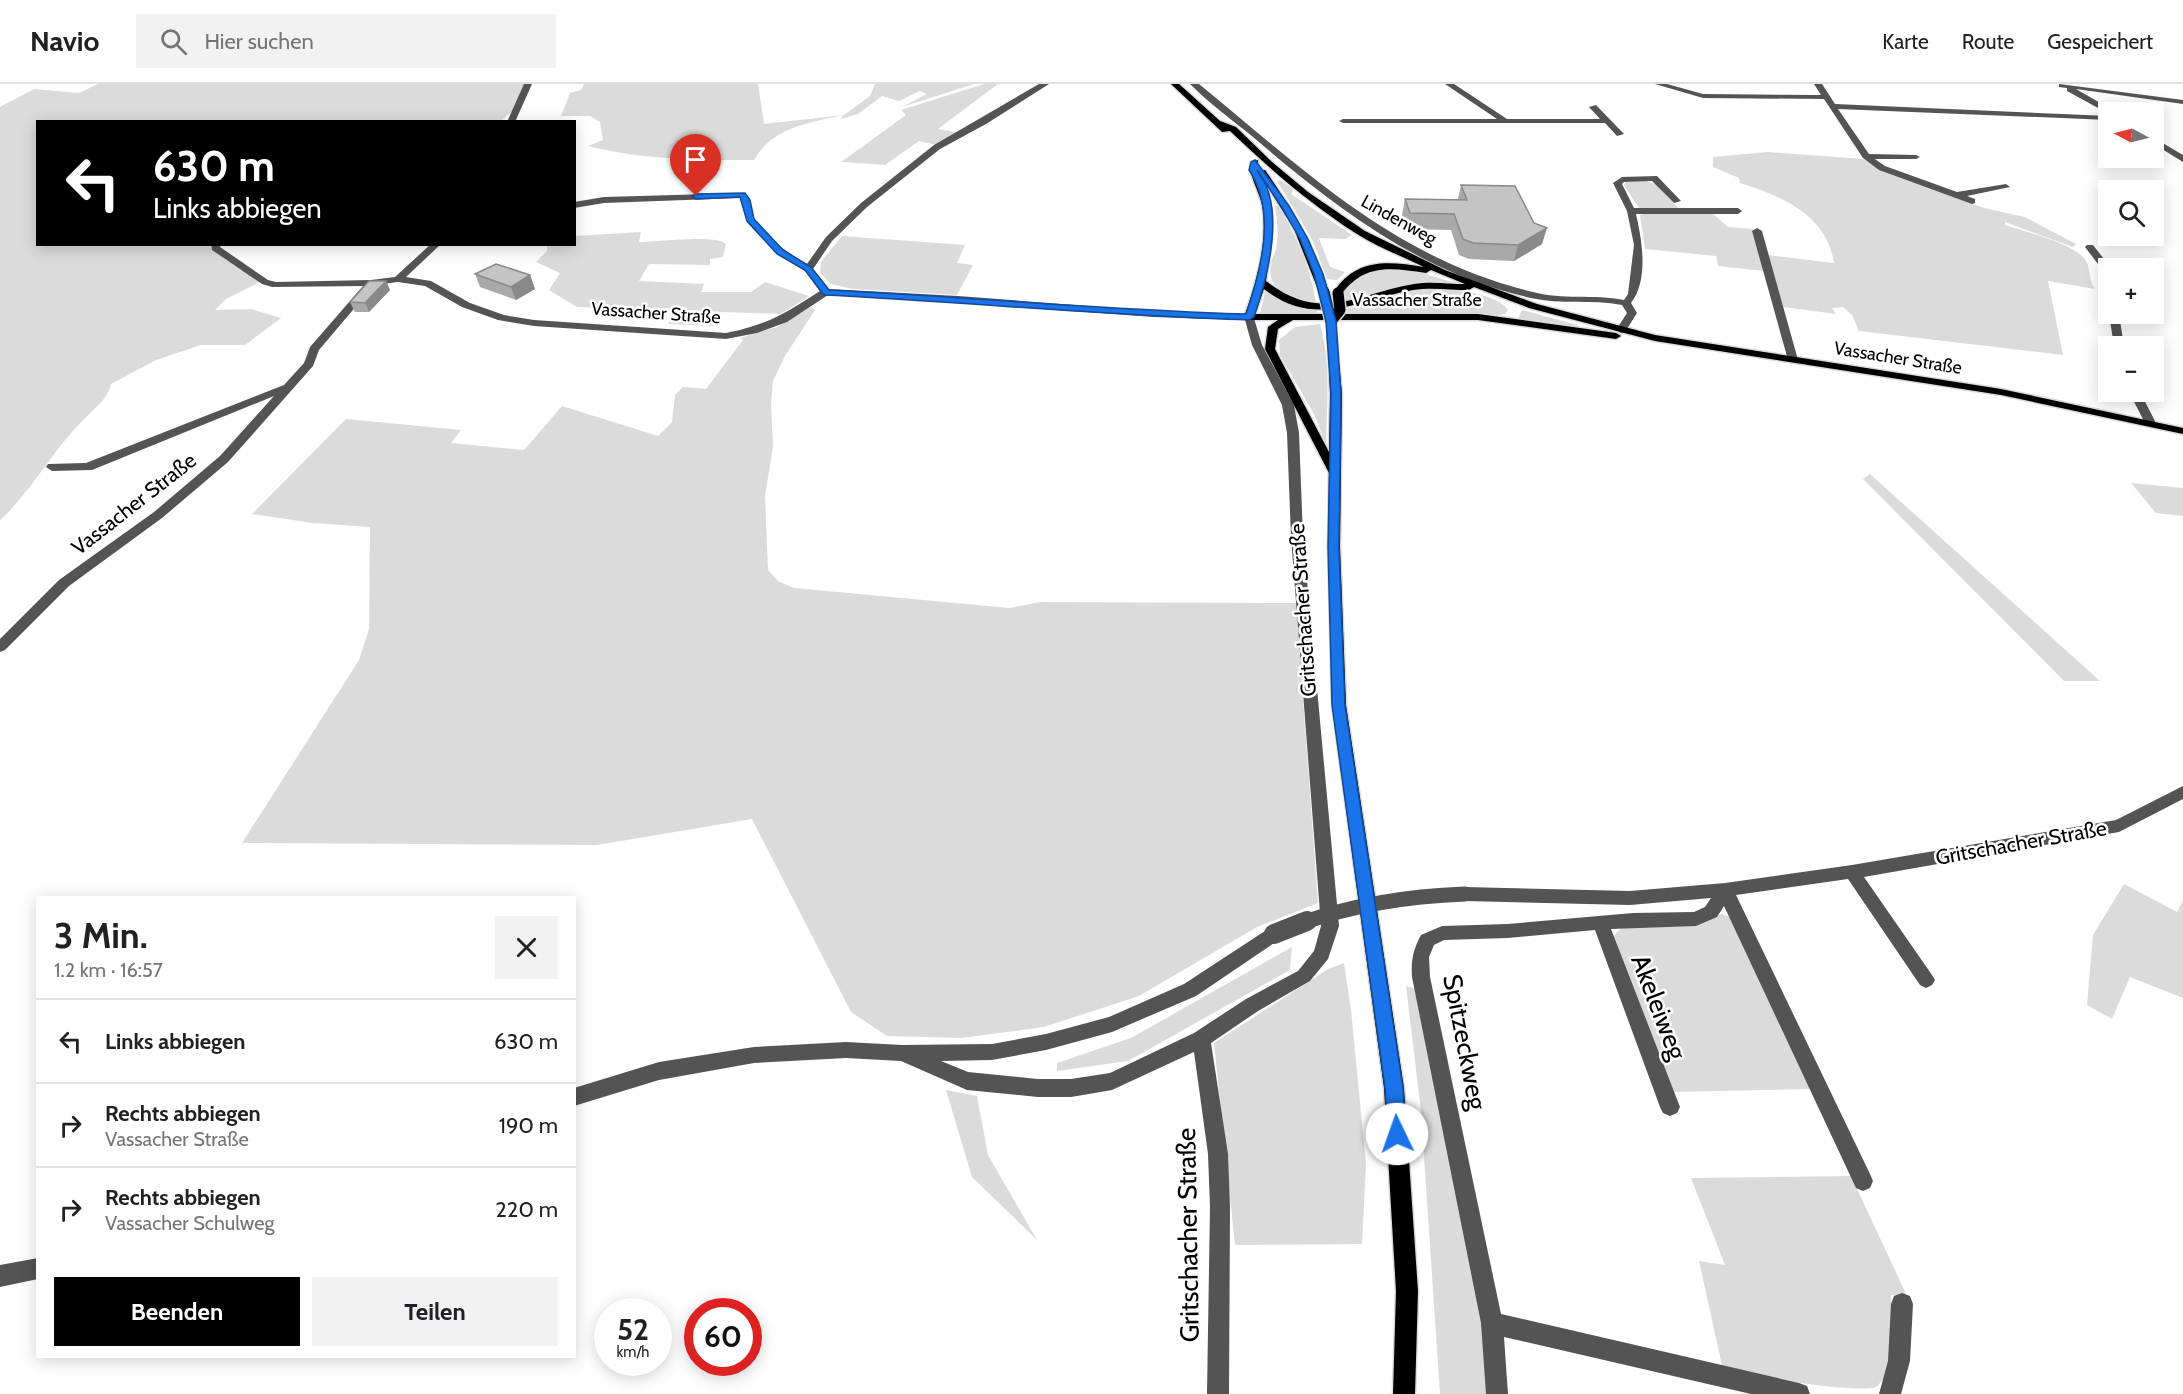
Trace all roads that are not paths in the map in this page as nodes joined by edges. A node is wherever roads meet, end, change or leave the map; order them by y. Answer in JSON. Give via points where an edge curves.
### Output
{"nodes":[{"id":1,"x":528,"y":84,"type":"edge"},
{"id":2,"x":1045,"y":84,"type":"edge"},
{"id":3,"x":1175,"y":84,"type":"edge"},
{"id":4,"x":1194,"y":84,"type":"edge"},
{"id":5,"x":1449,"y":84,"type":"edge"},
{"id":6,"x":1659,"y":84,"type":"edge"},
{"id":7,"x":1818,"y":84,"type":"edge"},
{"id":8,"x":2061,"y":84,"type":"edge"},
{"id":9,"x":1826,"y":97,"type":"junction"},
{"id":10,"x":2183,"y":102,"type":"edge"},
{"id":11,"x":2098,"y":104,"type":"edge"},
{"id":12,"x":1832,"y":106,"type":"junction"},
{"id":13,"x":1593,"y":107,"type":"dead end"},
{"id":14,"x":2098,"y":118,"type":"edge"},
{"id":15,"x":512,"y":120,"type":"edge"},
{"id":16,"x":1343,"y":121,"type":"dead end"},
{"id":17,"x":1505,"y":121,"type":"junction"},
{"id":18,"x":1606,"y":121,"type":"junction"},
{"id":19,"x":1219,"y":123,"type":"junction"},
{"id":20,"x":1620,"y":134,"type":"dead end"},
{"id":21,"x":2164,"y":147,"type":"edge"},
{"id":22,"x":1866,"y":156,"type":"junction"},
{"id":23,"x":1916,"y":157,"type":"dead end"},
{"id":24,"x":2183,"y":159,"type":"edge"},
{"id":25,"x":1255,"y":162,"type":"junction"},
{"id":26,"x":2006,"y":187,"type":"dead end"},
{"id":27,"x":1957,"y":195,"type":"junction"},
{"id":28,"x":1677,"y":201,"type":"dead end"},
{"id":29,"x":1972,"y":201,"type":"dead end"},
{"id":30,"x":576,"y":205,"type":"edge"},
{"id":31,"x":1631,"y":211,"type":"junction"},
{"id":32,"x":1738,"y":211,"type":"dead end"},
{"id":33,"x":1757,"y":231,"type":"dead end"},
{"id":34,"x":216,"y":246,"type":"edge"},
{"id":35,"x":435,"y":246,"type":"edge"},
{"id":36,"x":2090,"y":246,"type":"dead end"},
{"id":37,"x":2099,"y":258,"type":"edge"},
{"id":38,"x":808,"y":268,"type":"junction"},
{"id":39,"x":1442,"y":272,"type":"junction"},
{"id":40,"x":398,"y":279,"type":"junction"},
{"id":41,"x":1261,"y":282,"type":"junction"},
{"id":42,"x":371,"y":283,"type":"junction"},
{"id":43,"x":1483,"y":288,"type":"junction"},
{"id":44,"x":826,"y":292,"type":"junction"},
{"id":45,"x":1513,"y":299,"type":"junction"},
{"id":46,"x":1626,"y":303,"type":"junction"},
{"id":47,"x":1249,"y":317,"type":"junction"},
{"id":48,"x":1289,"y":318,"type":"junction"},
{"id":49,"x":1505,"y":320,"type":"junction"},
{"id":50,"x":1331,"y":321,"type":"junction"},
{"id":51,"x":1621,"y":330,"type":"junction"},
{"id":52,"x":1793,"y":360,"type":"junction"},
{"id":53,"x":288,"y":387,"type":"junction"},
{"id":54,"x":2140,"y":402,"type":"edge"},
{"id":55,"x":2150,"y":423,"type":"junction"},
{"id":56,"x":2183,"y":431,"type":"edge"},
{"id":57,"x":52,"y":467,"type":"dead end"},
{"id":58,"x":1334,"y":475,"type":"junction"},
{"id":59,"x":0,"y":647,"type":"edge"},
{"id":60,"x":2183,"y":792,"type":"edge"},
{"id":61,"x":1852,"y":872,"type":"junction"},
{"id":62,"x":1725,"y":890,"type":"junction"},
{"id":63,"x":1600,"y":924,"type":"junction"},
{"id":64,"x":1926,"y":980,"type":"dead end"},
{"id":65,"x":1201,"y":1039,"type":"junction"},
{"id":66,"x":902,"y":1053,"type":"junction"},
{"id":67,"x":576,"y":1096,"type":"edge"},
{"id":68,"x":1670,"y":1107,"type":"dead end"},
{"id":69,"x":1863,"y":1181,"type":"dead end"},
{"id":70,"x":36,"y":1268,"type":"edge"},
{"id":71,"x":0,"y":1276,"type":"edge"},
{"id":72,"x":1902,"y":1304,"type":"dead end"},
{"id":73,"x":1492,"y":1323,"type":"junction"},
{"id":74,"x":1218,"y":1394,"type":"edge"},
{"id":75,"x":1404,"y":1394,"type":"edge"},
{"id":76,"x":1497,"y":1394,"type":"edge"},
{"id":77,"x":1800,"y":1394,"type":"edge"},
{"id":78,"x":1890,"y":1394,"type":"edge"}],
"edges":[{"from":1,"to":15,"type":"street"},
{"from":2,"to":38,"type":"street","via":[[937,147],[864,205],[829,239]]},
{"from":3,"to":19,"type":"main road"},
{"from":4,"to":46,"type":"street","name":"Lindenweg","via":[[1354,215],[1400,241],[1448,265],[1532,295]]},
{"from":5,"to":17,"type":"street"},
{"from":6,"to":9,"type":"street","via":[[1703,96]]},
{"from":7,"to":9,"type":"street"},
{"from":8,"to":10,"type":"street"},
{"from":8,"to":11,"type":"street"},
{"from":9,"to":12,"type":"street"},
{"from":12,"to":14,"type":"street"},
{"from":12,"to":22,"type":"street"},
{"from":13,"to":18,"type":"street"},
{"from":16,"to":17,"type":"street"},
{"from":17,"to":18,"type":"street"},
{"from":18,"to":20,"type":"street"},
{"from":19,"to":25,"type":"main road"},
{"from":19,"to":39,"type":"main road","via":[[1233,129],[1305,194],[1362,233]]},
{"from":21,"to":24,"type":"street"},
{"from":22,"to":23,"type":"street"},
{"from":22,"to":27,"type":"street","via":[[1882,168]]},
{"from":25,"to":41,"type":"main road","via":[[1252,170],[1263,185],[1269,223]]},
{"from":25,"to":50,"type":"main road","bridge":true,"via":[[1297,225],[1319,274]]},
{"from":26,"to":27,"type":"street"},
{"from":27,"to":29,"type":"street"},
{"from":28,"to":31,"type":"street","via":[[1653,178],[1622,180],[1617,183]]},
{"from":30,"to":38,"type":"street","via":[[604,200],[742,195],[750,220],[780,252]]},
{"from":31,"to":32,"type":"street"},
{"from":31,"to":46,"type":"street","via":[[1639,245],[1633,294]]},
{"from":33,"to":52,"type":"street"},
{"from":34,"to":42,"type":"street","name":"Vassacher Straße","via":[[264,282],[294,286]]},
{"from":35,"to":40,"type":"street"},
{"from":36,"to":37,"type":"street"},
{"from":38,"to":44,"type":"street"},
{"from":39,"to":43,"type":"main road"},
{"from":39,"to":50,"type":"main road","bridge":true,"via":[[1376,266],[1348,276],[1338,293],[1340,310]]},
{"from":40,"to":42,"type":"street","name":"Vassacher Straße"},
{"from":40,"to":44,"type":"street","name":"Vassacher Straße","via":[[428,283],[466,305],[502,318],[726,336],[783,320]]},
{"from":41,"to":43,"type":"main road","via":[[1288,301],[1318,308],[1352,305],[1416,287]]},
{"from":41,"to":47,"type":"main road"},
{"from":42,"to":53,"type":"street","name":"Vassacher Straße","via":[[314,349],[309,364]]},
{"from":43,"to":45,"type":"main road"},
{"from":44,"to":47,"type":"street","name":"Vassacher Straße"},
{"from":45,"to":49,"type":"main road","via":[[1515,311]]},
{"from":45,"to":51,"type":"main road"},
{"from":46,"to":51,"type":"street","via":[[1632,313]]},
{"from":47,"to":48,"type":"main road","name":"Vassacher Straße"},
{"from":47,"to":65,"type":"street","name":"Gritschacher Straße","via":[[1257,345],[1288,405],[1293,433],[1296,537],[1330,926],[1322,954],[1304,976]]},
{"from":48,"to":49,"type":"main road","name":"Vassacher Straße","via":[[1452,316]]},
{"from":48,"to":58,"type":"main road","via":[[1273,327],[1270,349]]},
{"from":49,"to":51,"type":"main road","name":"Vassacher Straße","via":[[1600,335],[1616,336]]},
{"from":50,"to":58,"type":"main road","via":[[1336,394]]},
{"from":51,"to":52,"type":"main road","name":"Vassacher Straße"},
{"from":52,"to":55,"type":"main road","name":"Vassacher Straße","via":[[2001,392]]},
{"from":53,"to":57,"type":"street","name":"Vassacher Straße","via":[[88,467]]},
{"from":53,"to":59,"type":"street","name":"Vassacher Straße","via":[[224,459],[158,515],[64,583]]},
{"from":54,"to":55,"type":"street"},
{"from":55,"to":56,"type":"main road","name":"Vassacher Straße"},
{"from":58,"to":75,"type":"main road","via":[[1339,705],[1394,1088],[1407,1291]]},
{"from":60,"to":61,"type":"street","name":"Gritschacher Straße","via":[[2119,826]]},
{"from":61,"to":62,"type":"street","name":"Gritschacher Straße"},
{"from":61,"to":64,"type":"street"},
{"from":62,"to":63,"type":"street","name":"Spitzeckweg","via":[[1711,912],[1696,919]]},
{"from":62,"to":66,"type":"street","name":"Gritschacher Straße","bridge":true,"via":[[1630,898],[1417,895],[1366,903],[1311,918],[1274,934],[1190,990],[1112,1024],[992,1052]]},
{"from":62,"to":69,"type":"street"},
{"from":63,"to":68,"type":"street","name":"Akeleiweg"},
{"from":63,"to":73,"type":"street","name":"Spitzeckweg","via":[[1442,933],[1427,940],[1420,957],[1421,978]]},
{"from":65,"to":66,"type":"street","name":"Gritschacher Straße","via":[[1112,1081],[1071,1088],[967,1081]]},
{"from":65,"to":74,"type":"street","name":"Gritschacher Straße","via":[[1218,1154]]},
{"from":66,"to":67,"type":"street","name":"Gritschacher Straße","via":[[846,1050],[754,1055],[659,1071]]},
{"from":70,"to":71,"type":"street"},
{"from":72,"to":78,"type":"street","via":[[1901,1349]]},
{"from":73,"to":76,"type":"street","name":"Spitzeckweg"},
{"from":73,"to":77,"type":"street"}]}
